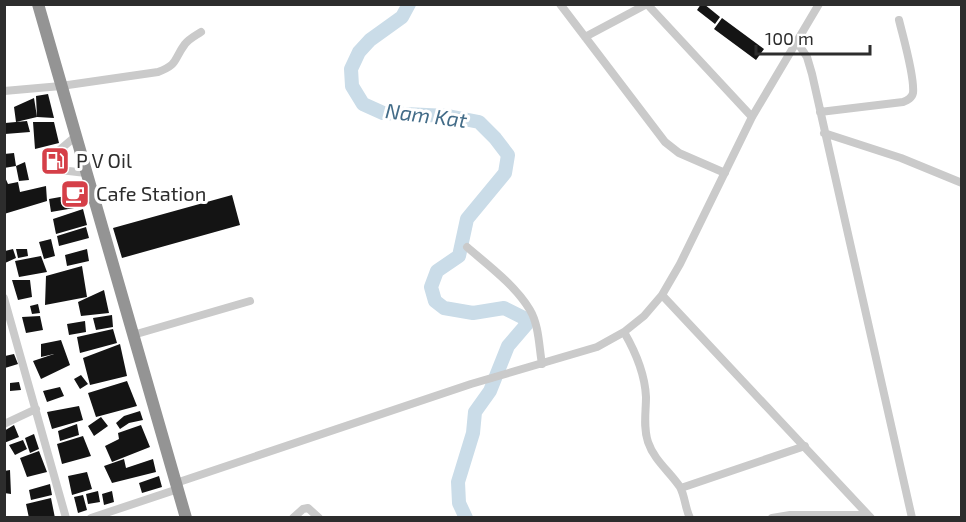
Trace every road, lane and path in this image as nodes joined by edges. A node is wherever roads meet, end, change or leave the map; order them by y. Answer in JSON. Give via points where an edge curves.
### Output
{"nodes":[{"id":1,"x":38,"y":4,"type":"edge"},
{"id":2,"x":560,"y":4,"type":"edge"},
{"id":3,"x":819,"y":4,"type":"edge"},
{"id":4,"x":647,"y":5,"type":"edge"},
{"id":5,"x":899,"y":20,"type":"dead end"},
{"id":6,"x":201,"y":32,"type":"dead end"},
{"id":7,"x":585,"y":37,"type":"junction"},
{"id":8,"x":797,"y":42,"type":"junction"},
{"id":9,"x":61,"y":86,"type":"junction"},
{"id":10,"x":4,"y":91,"type":"edge"},
{"id":11,"x":820,"y":112,"type":"junction"},
{"id":12,"x":752,"y":117,"type":"junction"},
{"id":13,"x":824,"y":133,"type":"junction"},
{"id":14,"x":76,"y":136,"type":"junction"},
{"id":15,"x":86,"y":173,"type":"junction"},
{"id":16,"x":725,"y":173,"type":"junction"},
{"id":17,"x":962,"y":183,"type":"edge"},
{"id":18,"x":468,"y":247,"type":"dead end"},
{"id":19,"x":662,"y":295,"type":"junction"},
{"id":20,"x":4,"y":298,"type":"edge"},
{"id":21,"x":250,"y":301,"type":"dead end"},
{"id":22,"x":624,"y":332,"type":"junction"},
{"id":23,"x":133,"y":334,"type":"junction"},
{"id":24,"x":542,"y":364,"type":"junction"},
{"id":25,"x":36,"y":409,"type":"junction"},
{"id":26,"x":4,"y":424,"type":"edge"},
{"id":27,"x":805,"y":446,"type":"junction"},
{"id":28,"x":177,"y":486,"type":"junction"},
{"id":29,"x":681,"y":488,"type":"junction"},
{"id":30,"x":870,"y":516,"type":"edge"},
{"id":31,"x":66,"y":518,"type":"edge"},
{"id":32,"x":92,"y":518,"type":"edge"},
{"id":33,"x":186,"y":518,"type":"edge"},
{"id":34,"x":293,"y":518,"type":"edge"},
{"id":35,"x":319,"y":518,"type":"edge"},
{"id":36,"x":690,"y":518,"type":"edge"},
{"id":37,"x":772,"y":518,"type":"edge"},
{"id":38,"x":912,"y":518,"type":"edge"}],
"edges":[{"from":1,"to":9,"type":"highway"},
{"from":2,"to":7,"type":"street"},
{"from":3,"to":8,"type":"street"},
{"from":4,"to":7,"type":"street"},
{"from":4,"to":12,"type":"street"},
{"from":5,"to":11,"type":"street","via":[[913,95],[903,102]]},
{"from":6,"to":9,"type":"street","via":[[188,40],[171,67],[164,70]]},
{"from":7,"to":16,"type":"street","via":[[665,142],[679,153]]},
{"from":8,"to":11,"type":"street","via":[[807,57]]},
{"from":8,"to":12,"type":"street"},
{"from":9,"to":10,"type":"street"},
{"from":9,"to":14,"type":"highway"},
{"from":11,"to":13,"type":"street"},
{"from":12,"to":16,"type":"street"},
{"from":13,"to":17,"type":"street"},
{"from":13,"to":38,"type":"street"},
{"from":14,"to":15,"type":"highway"},
{"from":14,"to":15,"type":"street","via":[[56,153],[60,170]]},
{"from":15,"to":23,"type":"highway"},
{"from":16,"to":19,"type":"street"},
{"from":18,"to":24,"type":"street","via":[[531,310]]},
{"from":19,"to":22,"type":"street"},
{"from":19,"to":27,"type":"street"},
{"from":20,"to":25,"type":"street"},
{"from":21,"to":23,"type":"street"},
{"from":22,"to":24,"type":"street","via":[[597,347]]},
{"from":22,"to":29,"type":"street","via":[[644,380],[644,430],[648,444]]},
{"from":23,"to":28,"type":"highway"},
{"from":24,"to":28,"type":"street","via":[[471,384]]},
{"from":25,"to":26,"type":"street"},
{"from":25,"to":31,"type":"street"},
{"from":27,"to":29,"type":"street"},
{"from":27,"to":30,"type":"street"},
{"from":28,"to":32,"type":"street"},
{"from":28,"to":33,"type":"highway"},
{"from":29,"to":36,"type":"street"},
{"from":30,"to":37,"type":"street"},
{"from":34,"to":35,"type":"street","via":[[308,508]]}]}
